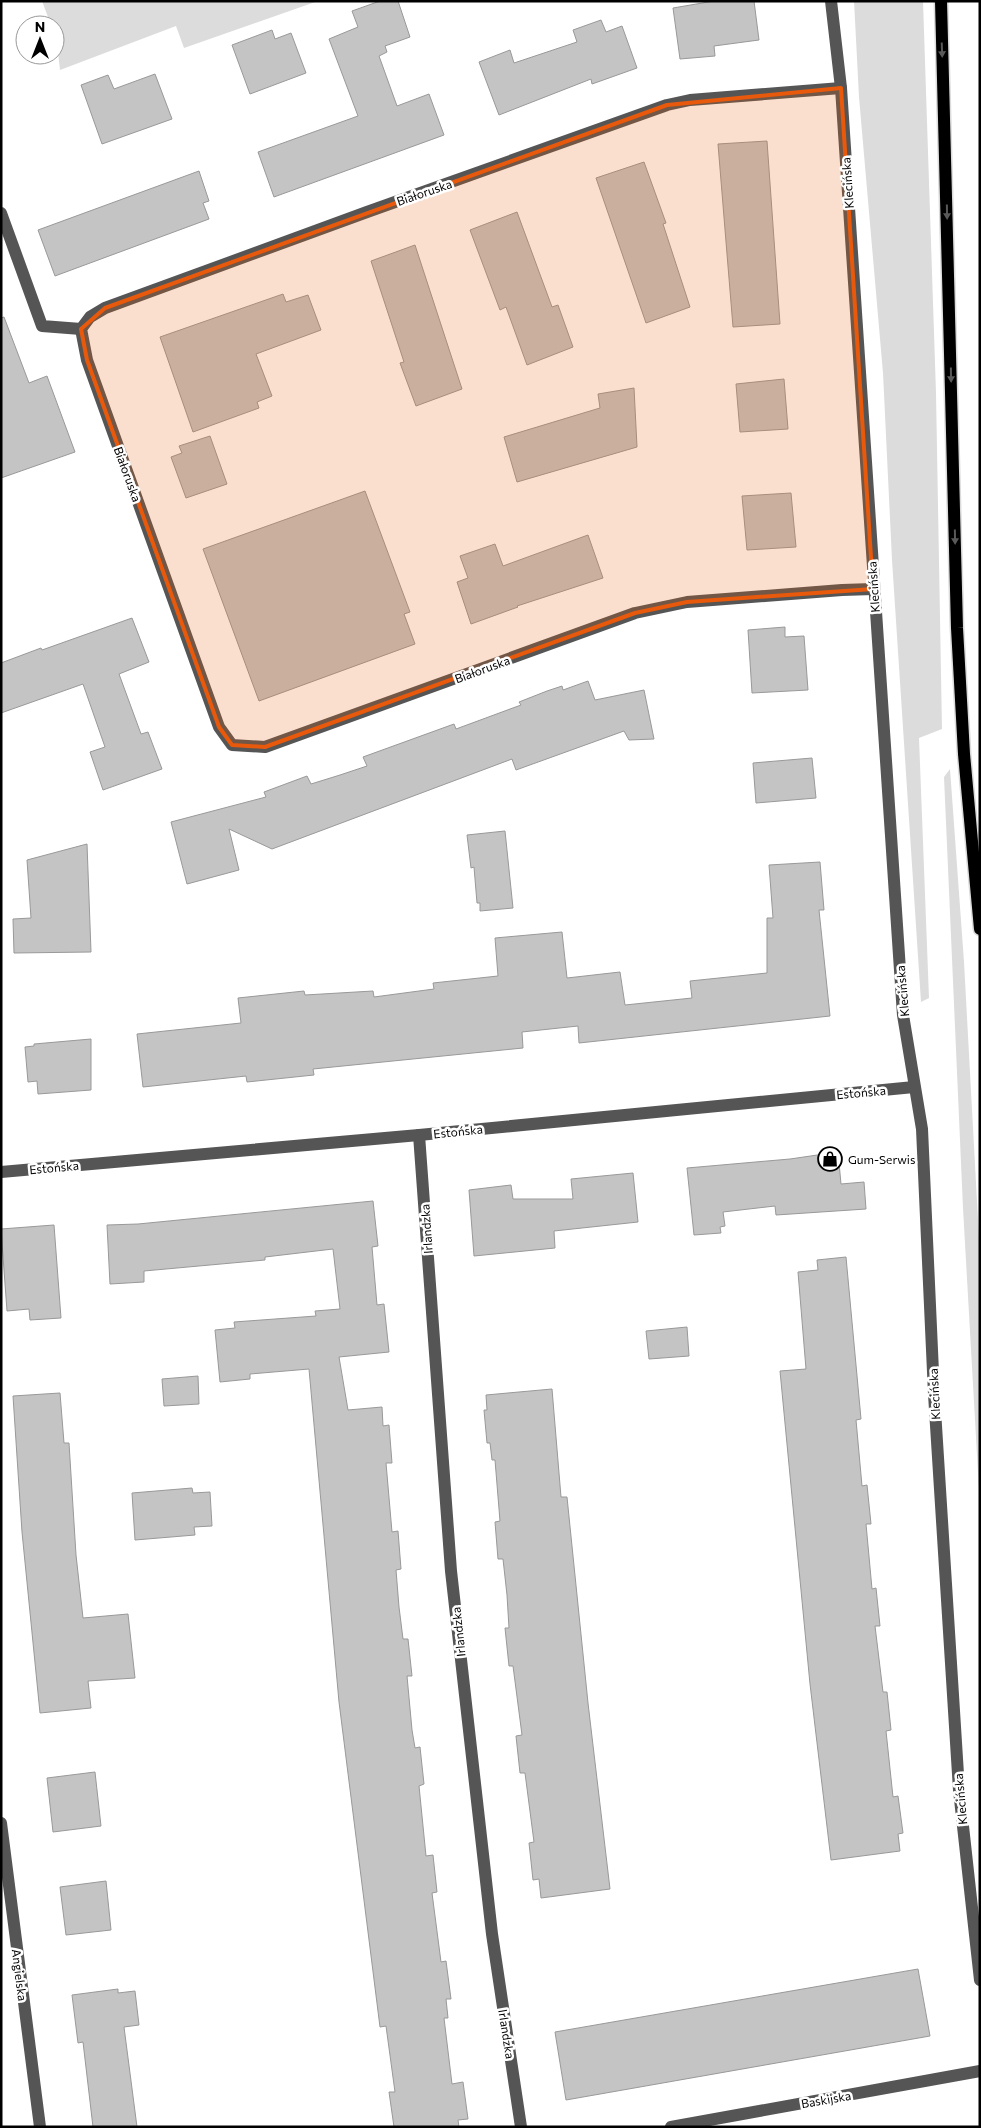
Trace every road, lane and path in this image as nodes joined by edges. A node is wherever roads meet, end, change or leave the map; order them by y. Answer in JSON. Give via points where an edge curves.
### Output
{"nodes":[{"id":1,"x":831,"y":1,"type":"edge"},
{"id":2,"x":941,"y":1,"type":"edge"},
{"id":3,"x":841,"y":88,"type":"junction"},
{"id":4,"x":1,"y":213,"type":"edge"},
{"id":5,"x":80,"y":329,"type":"junction"},
{"id":6,"x":873,"y":589,"type":"junction"},
{"id":7,"x":980,"y":929,"type":"edge"},
{"id":8,"x":914,"y":1087,"type":"junction"},
{"id":9,"x":419,"y":1135,"type":"junction"},
{"id":10,"x":1,"y":1172,"type":"edge"},
{"id":11,"x":1,"y":1823,"type":"edge"},
{"id":12,"x":980,"y":1980,"type":"edge"},
{"id":13,"x":980,"y":2071,"type":"edge"},
{"id":14,"x":40,"y":2127,"type":"edge"},
{"id":15,"x":521,"y":2127,"type":"edge"},
{"id":16,"x":671,"y":2127,"type":"edge"}],
"edges":[{"from":1,"to":3,"type":"street","name":"Klecińska"},
{"from":2,"to":7,"type":"main road","one_way":true,"via":[[957,628],[964,754]]},
{"from":3,"to":5,"type":"street","name":"Białoruska","via":[[690,100],[667,105],[105,308],[90,317]]},
{"from":3,"to":6,"type":"street","name":"Klecińska"},
{"from":4,"to":5,"type":"street","via":[[42,326]]},
{"from":5,"to":6,"type":"street","name":"Białoruska","via":[[86,360],[219,727],[232,745],[265,747],[636,613],[687,602]]},
{"from":6,"to":8,"type":"street","name":"Klecińska","via":[[903,1014]]},
{"from":8,"to":9,"type":"street","name":"Estońska"},
{"from":8,"to":12,"type":"street","name":"Klecińska","via":[[922,1128],[958,1790]]},
{"from":9,"to":10,"type":"street","name":"Estońska"},
{"from":9,"to":15,"type":"street","name":"Irlandzka","via":[[451,1571],[492,1934]]},
{"from":11,"to":14,"type":"street","name":"Angielska"},
{"from":13,"to":16,"type":"street","name":"Baskijska"}]}
